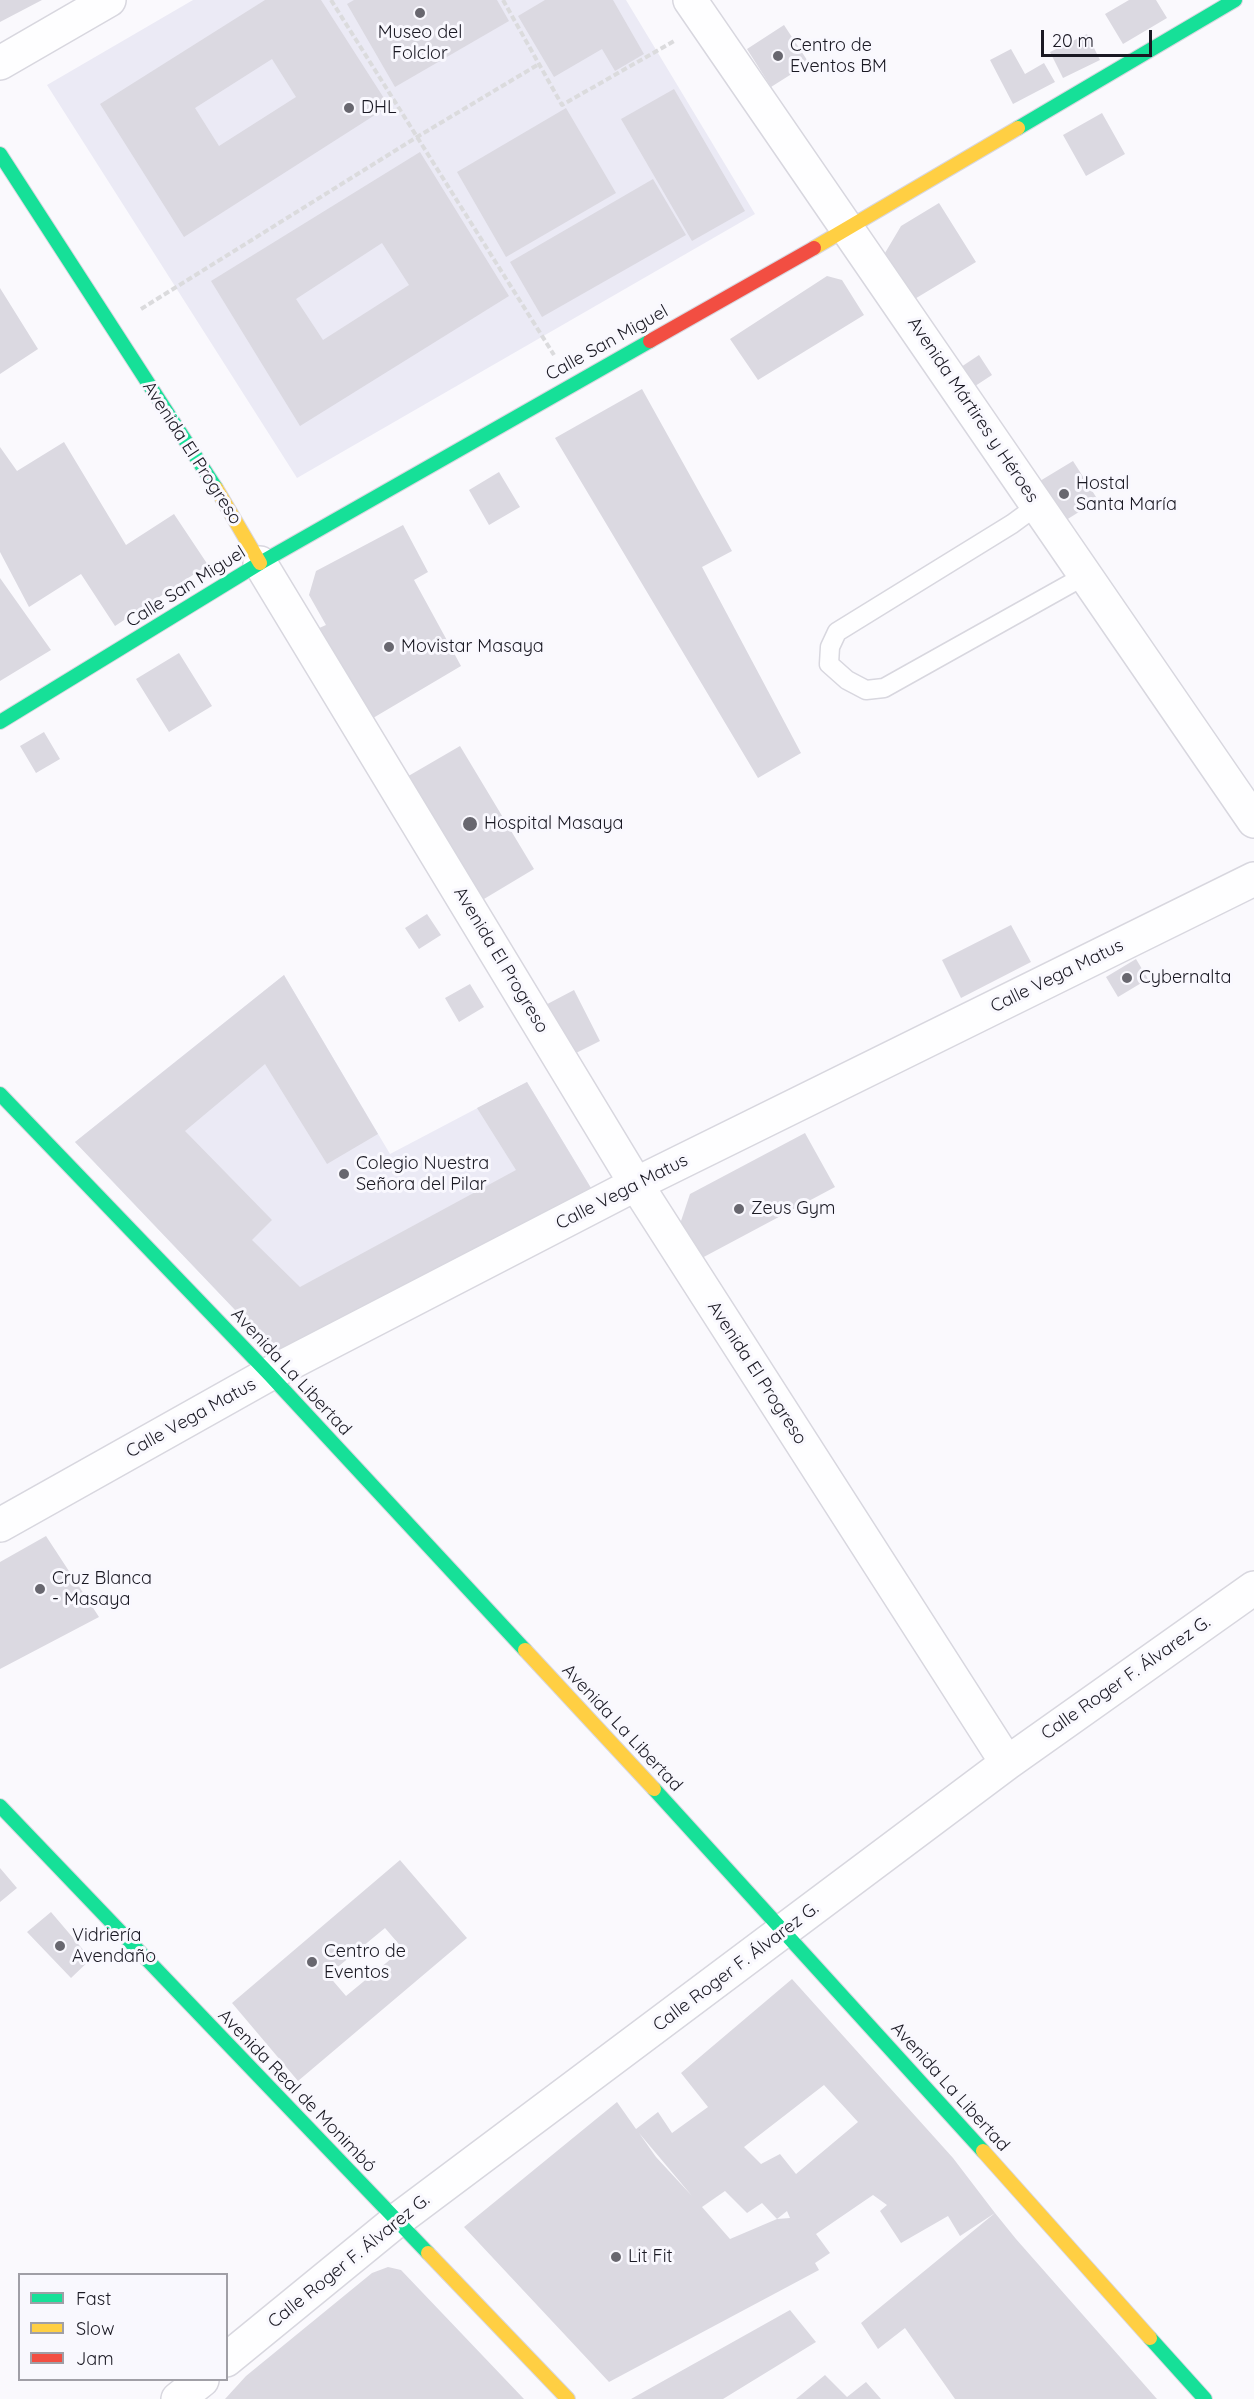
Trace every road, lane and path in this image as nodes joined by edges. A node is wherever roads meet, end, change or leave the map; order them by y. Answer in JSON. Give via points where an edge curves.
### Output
{"nodes":[{"id":1,"x":109,"y":0,"type":"edge"},
{"id":2,"x":331,"y":0,"type":"edge"},
{"id":3,"x":503,"y":0,"type":"edge"},
{"id":4,"x":1235,"y":0,"type":"edge"},
{"id":5,"x":698,"y":11,"type":"edge"},
{"id":6,"x":0,"y":63,"type":"edge"},
{"id":7,"x":539,"y":64,"type":"junction"},
{"id":8,"x":417,"y":137,"type":"junction"},
{"id":9,"x":0,"y":154,"type":"edge"},
{"id":10,"x":849,"y":228,"type":"junction"},
{"id":11,"x":111,"y":329,"type":"junction"},
{"id":12,"x":572,"y":383,"type":"junction"},
{"id":13,"x":1038,"y":505,"type":"junction"},
{"id":14,"x":260,"y":563,"type":"junction"},
{"id":15,"x":1086,"y":575,"type":"junction"},
{"id":16,"x":0,"y":722,"type":"edge"},
{"id":17,"x":1254,"y":821,"type":"edge"},
{"id":18,"x":1254,"y":879,"type":"edge"},
{"id":19,"x":0,"y":1094,"type":"edge"},
{"id":20,"x":636,"y":1184,"type":"junction"},
{"id":21,"x":269,"y":1374,"type":"junction"},
{"id":22,"x":0,"y":1525,"type":"edge"},
{"id":23,"x":1254,"y":1588,"type":"edge"},
{"id":24,"x":1007,"y":1763,"type":"junction"},
{"id":25,"x":0,"y":1806,"type":"edge"},
{"id":26,"x":785,"y":1930,"type":"junction"},
{"id":27,"x":396,"y":2221,"type":"junction"},
{"id":28,"x":228,"y":2358,"type":"edge"},
{"id":29,"x":200,"y":2381,"type":"edge"},
{"id":30,"x":178,"y":2399,"type":"edge"},
{"id":31,"x":568,"y":2399,"type":"edge"},
{"id":32,"x":1205,"y":2399,"type":"edge"}],
"edges":[{"from":1,"to":6,"type":"street"},
{"from":2,"to":8,"type":"path"},
{"from":3,"to":7,"type":"path"},
{"from":4,"to":10,"type":"street","name":"Calle San Miguel"},
{"from":5,"to":7,"type":"path","via":[[562,105]]},
{"from":5,"to":10,"type":"street","name":"Avenida Mártires y Héroes"},
{"from":7,"to":8,"type":"path"},
{"from":8,"to":11,"type":"path"},
{"from":8,"to":12,"type":"path"},
{"from":9,"to":11,"type":"street","name":"Avenida El Progreso"},
{"from":10,"to":12,"type":"street","name":"Calle San Miguel"},
{"from":10,"to":13,"type":"street","name":"Avenida Mártires y Héroes"},
{"from":11,"to":14,"type":"street","name":"Avenida El Progreso","via":[[240,526]]},
{"from":12,"to":14,"type":"street","name":"Calle San Miguel"},
{"from":13,"to":15,"type":"street","name":"Avenida Mártires y Héroes"},
{"from":13,"to":15,"type":"lane","via":[[837,632],[830,647],[829,664],[866,690],[884,687]]},
{"from":14,"to":16,"type":"street","name":"Calle San Miguel"},
{"from":14,"to":20,"type":"street","name":"Avenida El Progreso"},
{"from":15,"to":17,"type":"street","name":"Avenida Mártires y Héroes"},
{"from":18,"to":20,"type":"street","name":"Calle Vega Matus"},
{"from":19,"to":21,"type":"street","name":"Avenida La Libertad"},
{"from":20,"to":21,"type":"street","name":"Calle Vega Matus"},
{"from":20,"to":24,"type":"street","name":"Avenida El Progreso"},
{"from":21,"to":22,"type":"street","name":"Calle Vega Matus"},
{"from":21,"to":26,"type":"street","name":"Avenida La Libertad"},
{"from":23,"to":24,"type":"street","name":"Calle Roger F. Álvarez G."},
{"from":24,"to":26,"type":"street","name":"Calle Roger F. Álvarez G."},
{"from":25,"to":27,"type":"street","name":"Avenida Real de Monimbó"},
{"from":26,"to":27,"type":"street","name":"Calle Roger F. Álvarez G."},
{"from":26,"to":32,"type":"street","name":"Avenida La Libertad"},
{"from":27,"to":28,"type":"street","name":"Calle Roger F. Álvarez G."},
{"from":27,"to":31,"type":"street","name":"Avenida Real de Monimbó"},
{"from":29,"to":30,"type":"street"}]}
